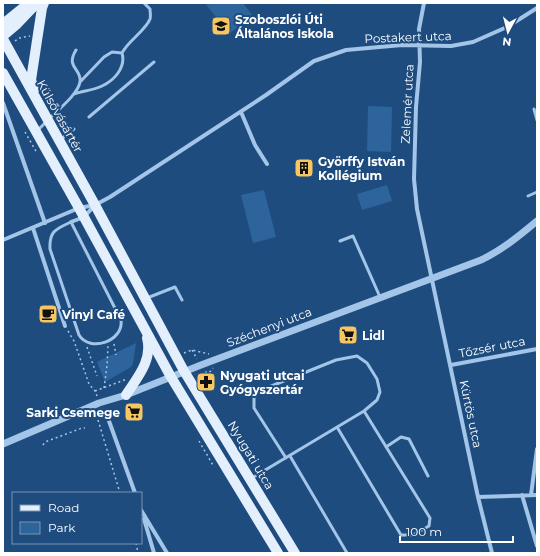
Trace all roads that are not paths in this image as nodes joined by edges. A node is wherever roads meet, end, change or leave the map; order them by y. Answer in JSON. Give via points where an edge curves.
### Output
{"nodes":[{"id":1,"x":29,"y":3,"type":"edge"},
{"id":2,"x":37,"y":3,"type":"edge"},
{"id":3,"x":44,"y":3,"type":"edge"},
{"id":4,"x":144,"y":3,"type":"edge"},
{"id":5,"x":424,"y":3,"type":"edge"},
{"id":6,"x":537,"y":8,"type":"edge"},
{"id":7,"x":3,"y":24,"type":"edge"},
{"id":8,"x":16,"y":25,"type":"junction"},
{"id":9,"x":3,"y":28,"type":"edge"},
{"id":10,"x":3,"y":37,"type":"edge"},
{"id":11,"x":419,"y":46,"type":"junction"},
{"id":12,"x":76,"y":50,"type":"dead end"},
{"id":13,"x":122,"y":53,"type":"junction"},
{"id":14,"x":154,"y":62,"type":"dead end"},
{"id":15,"x":3,"y":73,"type":"edge"},
{"id":16,"x":80,"y":82,"type":"junction"},
{"id":17,"x":74,"y":94,"type":"junction"},
{"id":18,"x":37,"y":101,"type":"junction"},
{"id":19,"x":3,"y":103,"type":"edge"},
{"id":20,"x":534,"y":109,"type":"dead end"},
{"id":21,"x":241,"y":112,"type":"junction"},
{"id":22,"x":89,"y":117,"type":"dead end"},
{"id":23,"x":537,"y":120,"type":"edge"},
{"id":24,"x":48,"y":121,"type":"junction"},
{"id":25,"x":74,"y":129,"type":"dead end"},
{"id":26,"x":36,"y":132,"type":"junction"},
{"id":27,"x":59,"y":141,"type":"junction"},
{"id":28,"x":267,"y":164,"type":"dead end"},
{"id":29,"x":537,"y":192,"type":"edge"},
{"id":30,"x":528,"y":196,"type":"dead end"},
{"id":31,"x":95,"y":205,"type":"junction"},
{"id":32,"x":82,"y":213,"type":"junction"},
{"id":33,"x":537,"y":221,"type":"edge"},
{"id":34,"x":45,"y":222,"type":"junction"},
{"id":35,"x":71,"y":222,"type":"junction"},
{"id":36,"x":33,"y":228,"type":"junction"},
{"id":37,"x":3,"y":240,"type":"edge"},
{"id":38,"x":340,"y":241,"type":"dead end"},
{"id":39,"x":432,"y":278,"type":"junction"},
{"id":40,"x":380,"y":297,"type":"junction"},
{"id":41,"x":145,"y":298,"type":"junction"},
{"id":42,"x":182,"y":300,"type":"dead end"},
{"id":43,"x":66,"y":326,"type":"road end"},
{"id":44,"x":145,"y":329,"type":"junction"},
{"id":45,"x":537,"y":349,"type":"edge"},
{"id":46,"x":450,"y":365,"type":"junction"},
{"id":47,"x":184,"y":371,"type":"junction"},
{"id":48,"x":171,"y":377,"type":"junction"},
{"id":49,"x":126,"y":395,"type":"junction"},
{"id":50,"x":364,"y":411,"type":"junction"},
{"id":51,"x":109,"y":421,"type":"dead end"},
{"id":52,"x":337,"y":427,"type":"junction"},
{"id":53,"x":3,"y":444,"type":"edge"},
{"id":54,"x":386,"y":447,"type":"junction"},
{"id":55,"x":537,"y":449,"type":"edge"},
{"id":56,"x":290,"y":456,"type":"junction"},
{"id":57,"x":286,"y":458,"type":"junction"},
{"id":58,"x":428,"y":476,"type":"dead end"},
{"id":59,"x":250,"y":479,"type":"junction"},
{"id":60,"x":135,"y":492,"type":"edge"},
{"id":61,"x":522,"y":495,"type":"junction"},
{"id":62,"x":531,"y":495,"type":"junction"},
{"id":63,"x":537,"y":495,"type":"edge"},
{"id":64,"x":478,"y":497,"type":"junction"},
{"id":65,"x":142,"y":512,"type":"edge"},
{"id":66,"x":537,"y":546,"type":"edge"},
{"id":67,"x":154,"y":553,"type":"edge"},
{"id":68,"x":167,"y":553,"type":"edge"},
{"id":69,"x":278,"y":553,"type":"edge"},
{"id":70,"x":295,"y":553,"type":"edge"},
{"id":71,"x":347,"y":553,"type":"edge"},
{"id":72,"x":492,"y":553,"type":"edge"}],
"edges":[{"from":1,"to":7,"type":"main road"},
{"from":2,"to":8,"type":"main road"},
{"from":3,"to":18,"type":"main road","via":[[32,80]]},
{"from":4,"to":13,"type":"lane","via":[[150,9],[150,18]]},
{"from":5,"to":11,"type":"street","name":"Zelemér utca"},
{"from":6,"to":11,"type":"street","name":"Postakert utca","via":[[507,28],[473,42],[451,46]]},
{"from":8,"to":9,"type":"main road"},
{"from":8,"to":10,"type":"main road"},
{"from":10,"to":18,"type":"main road","name":"Külsővásártér"},
{"from":11,"to":21,"type":"street","name":"Postakert utca","via":[[346,50],[314,61]]},
{"from":11,"to":39,"type":"street","name":"Zelemér utca","via":[[414,179],[417,209]]},
{"from":12,"to":16,"type":"lane","via":[[72,56],[72,64]]},
{"from":13,"to":16,"type":"lane","via":[[112,52],[104,57]]},
{"from":13,"to":17,"type":"lane","via":[[122,68],[111,81],[102,87]]},
{"from":14,"to":22,"type":"lane"},
{"from":15,"to":26,"type":"main road"},
{"from":16,"to":17,"type":"lane"},
{"from":17,"to":24,"type":"lane"},
{"from":18,"to":24,"type":"main road","name":"Külsővásártér"},
{"from":19,"to":34,"type":"street"},
{"from":20,"to":23,"type":"lane"},
{"from":21,"to":28,"type":"street","via":[[255,145]]},
{"from":21,"to":31,"type":"street","name":"Postakert utca"},
{"from":24,"to":26,"type":"lane"},
{"from":24,"to":27,"type":"main road","name":"Külsővásártér"},
{"from":25,"to":27,"type":"lane"},
{"from":26,"to":32,"type":"main road"},
{"from":27,"to":31,"type":"main road","name":"Külsővásártér"},
{"from":29,"to":30,"type":"lane"},
{"from":31,"to":32,"type":"street","name":"Postakert utca"},
{"from":31,"to":32,"type":"street"},
{"from":31,"to":41,"type":"main road","name":"Külsővásártér"},
{"from":32,"to":34,"type":"street"},
{"from":32,"to":35,"type":"street"},
{"from":32,"to":44,"type":"main road"},
{"from":33,"to":39,"type":"street","name":"Széchenyi utca","via":[[496,253]]},
{"from":34,"to":36,"type":"street"},
{"from":35,"to":35,"type":"lane","via":[[52,233],[50,249],[79,335],[86,341],[100,344],[117,335],[122,325],[121,320]]},
{"from":36,"to":37,"type":"street"},
{"from":36,"to":43,"type":"street"},
{"from":38,"to":40,"type":"lane","via":[[353,236]]},
{"from":39,"to":40,"type":"street","name":"Széchenyi utca"},
{"from":39,"to":46,"type":"street","name":"Kürtös utca"},
{"from":40,"to":47,"type":"street","name":"Széchenyi utca"},
{"from":41,"to":42,"type":"lane","via":[[175,286]]},
{"from":41,"to":47,"type":"main road","name":"Külsővásártér"},
{"from":44,"to":48,"type":"main road"},
{"from":44,"to":49,"type":"main road","via":[[149,345],[148,359]]},
{"from":45,"to":46,"type":"street","name":"Tőzsér utca"},
{"from":46,"to":64,"type":"street","name":"Kürtös utca"},
{"from":47,"to":48,"type":"street","name":"Széchenyi utca"},
{"from":47,"to":59,"type":"main road","name":"Nyugati utca"},
{"from":48,"to":49,"type":"street","name":"Széchenyi utca"},
{"from":48,"to":69,"type":"main road"},
{"from":49,"to":53,"type":"street","name":"Széchenyi utca","via":[[99,403]]},
{"from":50,"to":52,"type":"lane"},
{"from":50,"to":54,"type":"lane"},
{"from":50,"to":57,"type":"lane","via":[[377,400],[380,392],[377,378],[367,363],[357,356],[336,360],[259,392],[254,398],[254,408]]},
{"from":51,"to":60,"type":"street"},
{"from":52,"to":54,"type":"lane","via":[[401,535],[413,535],[429,526],[430,518]]},
{"from":52,"to":56,"type":"lane"},
{"from":54,"to":58,"type":"lane","via":[[401,437],[409,439]]},
{"from":55,"to":62,"type":"street"},
{"from":56,"to":57,"type":"lane"},
{"from":56,"to":71,"type":"lane"},
{"from":57,"to":59,"type":"lane"},
{"from":59,"to":70,"type":"main road","name":"Nyugati utca"},
{"from":61,"to":62,"type":"street"},
{"from":61,"to":64,"type":"street"},
{"from":61,"to":66,"type":"street"},
{"from":62,"to":63,"type":"street"},
{"from":64,"to":72,"type":"street","name":"Kürtös utca"},
{"from":65,"to":67,"type":"street"},
{"from":65,"to":68,"type":"street"}]}
